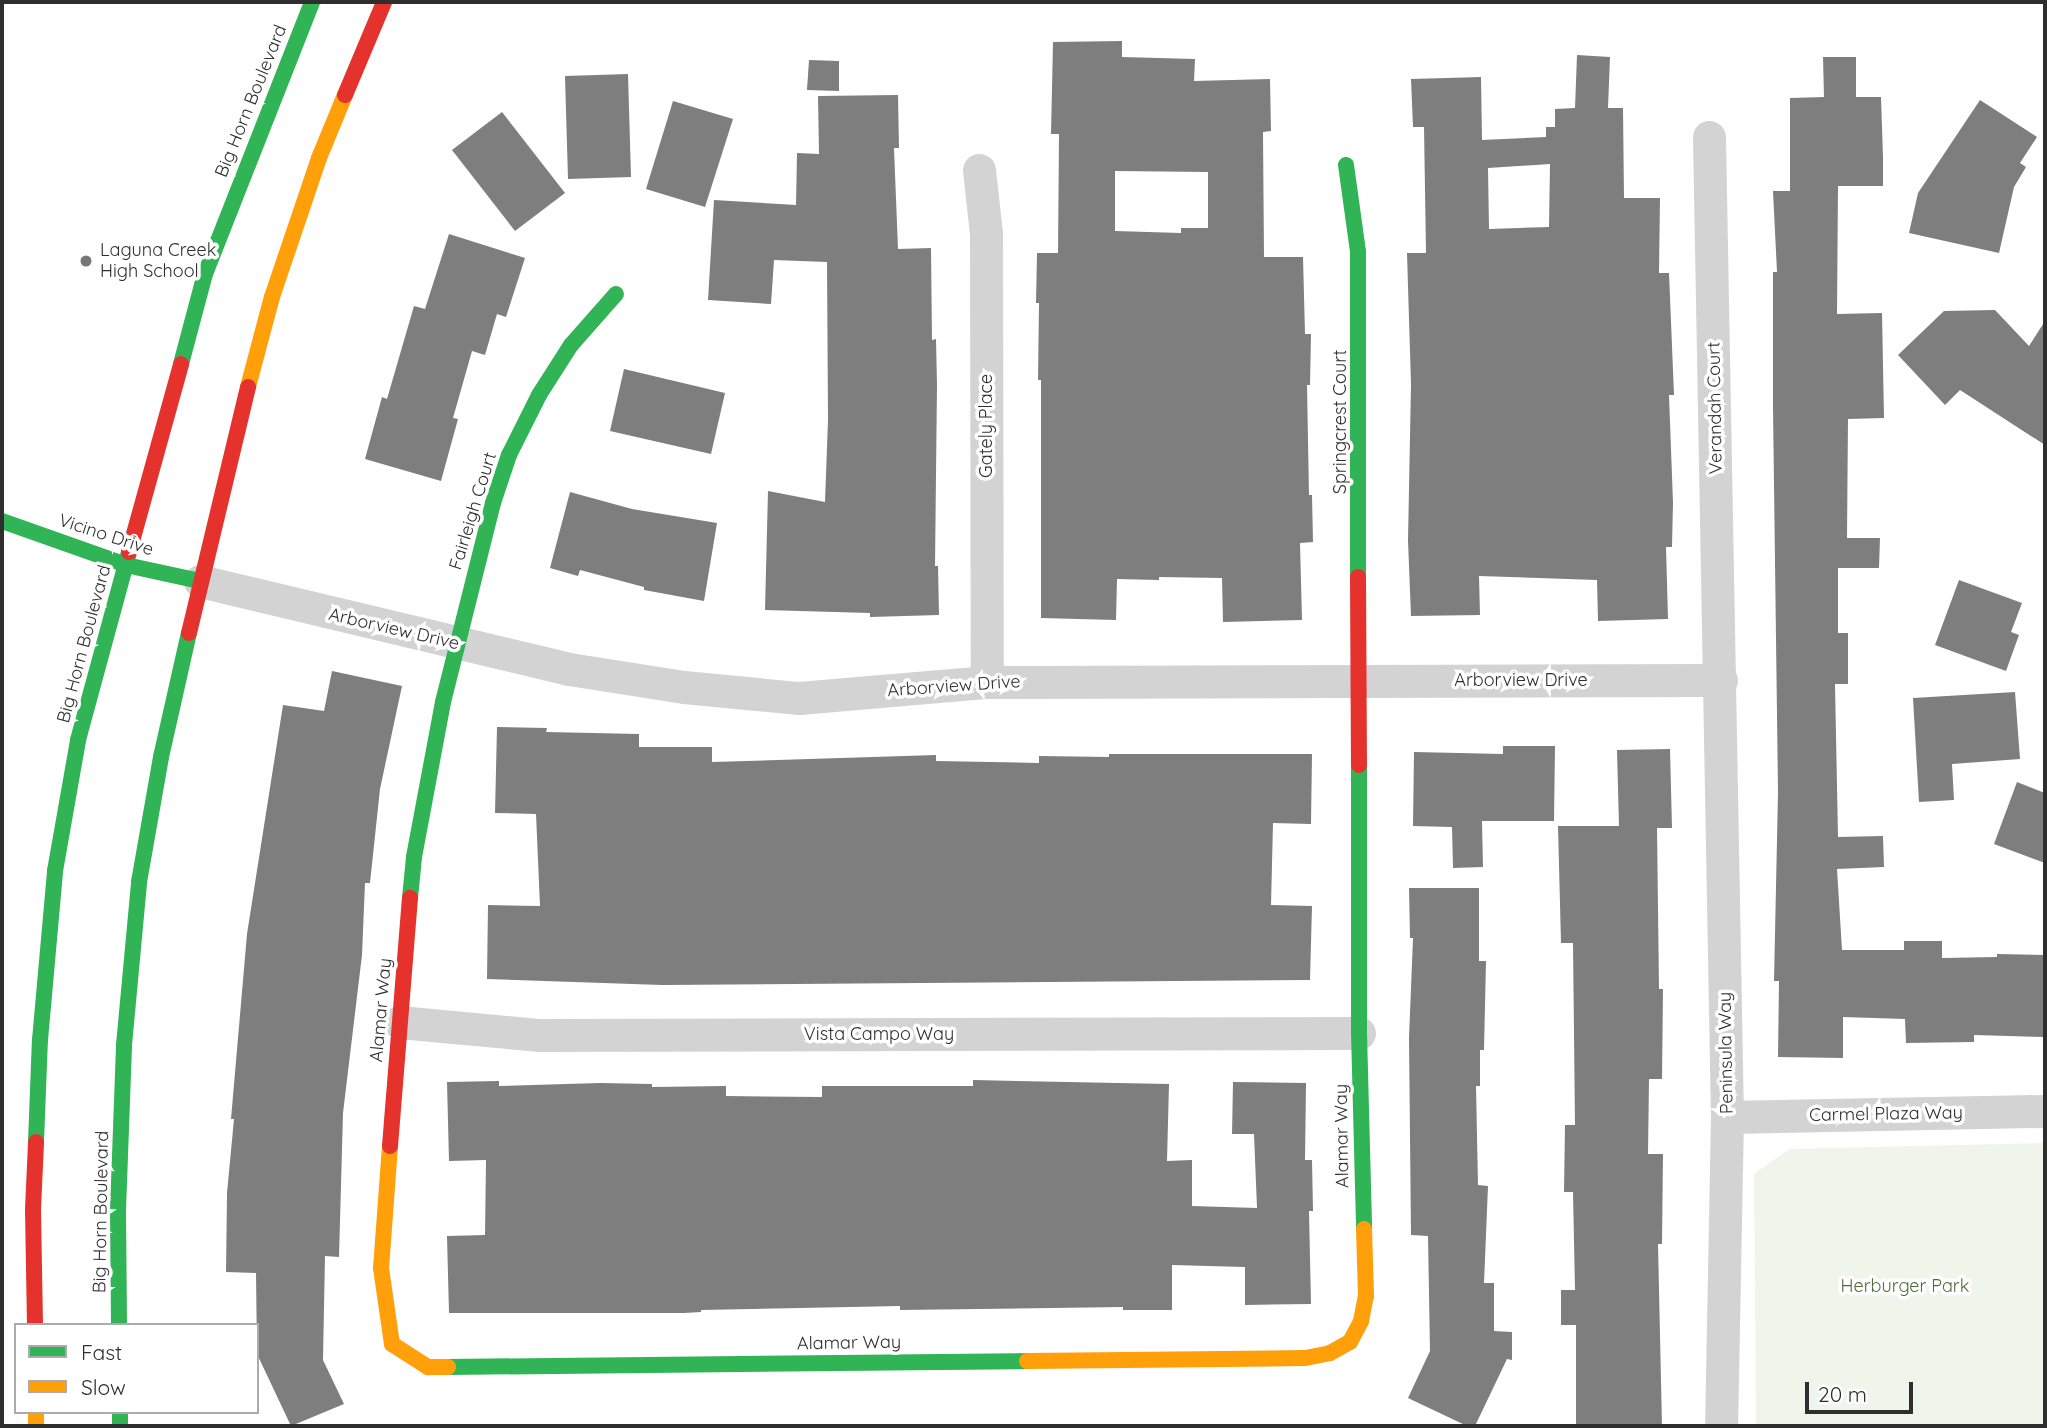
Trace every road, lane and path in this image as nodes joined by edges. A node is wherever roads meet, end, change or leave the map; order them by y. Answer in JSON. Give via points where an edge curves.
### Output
{"nodes":[{"id":1,"x":312,"y":2,"type":"edge"},
{"id":2,"x":384,"y":2,"type":"edge"},
{"id":3,"x":1709,"y":137,"type":"dead end"},
{"id":4,"x":1346,"y":165,"type":"dead end"},
{"id":5,"x":979,"y":170,"type":"dead end"},
{"id":6,"x":616,"y":294,"type":"dead end"},
{"id":7,"x":2,"y":521,"type":"edge"},
{"id":8,"x":126,"y":565,"type":"junction"},
{"id":9,"x":200,"y":581,"type":"junction"},
{"id":10,"x":457,"y":643,"type":"junction"},
{"id":11,"x":1361,"y":679,"type":"junction"},
{"id":12,"x":1721,"y":680,"type":"junction"},
{"id":13,"x":987,"y":682,"type":"junction"},
{"id":14,"x":399,"y":1022,"type":"junction"},
{"id":15,"x":1359,"y":1033,"type":"junction"},
{"id":16,"x":2045,"y":1111,"type":"edge"},
{"id":17,"x":1727,"y":1117,"type":"junction"},
{"id":18,"x":35,"y":1323,"type":"edge"},
{"id":19,"x":119,"y":1323,"type":"edge"},
{"id":20,"x":1721,"y":1426,"type":"edge"}],
"edges":[{"from":1,"to":8,"type":"street","name":"Big Horn Boulevard","via":[[205,274]]},
{"from":2,"to":9,"type":"street","name":"Big Horn Boulevard","via":[[319,158],[272,297]]},
{"from":3,"to":12,"type":"street","name":"Verandah Court"},
{"from":4,"to":11,"type":"street","name":"Springcrest Court","via":[[1358,252]]},
{"from":5,"to":13,"type":"street","name":"Gately Place","via":[[986,233]]},
{"from":6,"to":10,"type":"street","name":"Fairleigh Court","via":[[571,345],[509,455]]},
{"from":7,"to":8,"type":"street","name":"Vicino Drive"},
{"from":8,"to":9,"type":"street","name":"Vicino Drive"},
{"from":8,"to":18,"type":"street","name":"Big Horn Boulevard","via":[[78,740],[55,871],[40,1040],[33,1209]]},
{"from":9,"to":10,"type":"street","name":"Arborview Drive"},
{"from":9,"to":19,"type":"street","name":"Big Horn Boulevard","via":[[160,757],[139,882],[124,1045]]},
{"from":10,"to":13,"type":"street","name":"Arborview Drive","via":[[569,669],[799,698]]},
{"from":10,"to":14,"type":"street","name":"Alamar Way","via":[[414,857]]},
{"from":11,"to":12,"type":"street","name":"Arborview Drive"},
{"from":11,"to":13,"type":"street","name":"Arborview Drive"},
{"from":11,"to":15,"type":"street","name":"Alamar Way"},
{"from":12,"to":17,"type":"street","name":"Peninsula Way"},
{"from":14,"to":15,"type":"street","name":"Vista Campo Way","via":[[540,1035]]},
{"from":14,"to":15,"type":"street","name":"Alamar Way","via":[[381,1268],[392,1344],[428,1367],[1305,1358],[1330,1353],[1350,1342],[1366,1296]]},
{"from":16,"to":17,"type":"street","name":"Carmel Plaza Way"},
{"from":17,"to":20,"type":"street","name":"Peninsula Way"}]}
